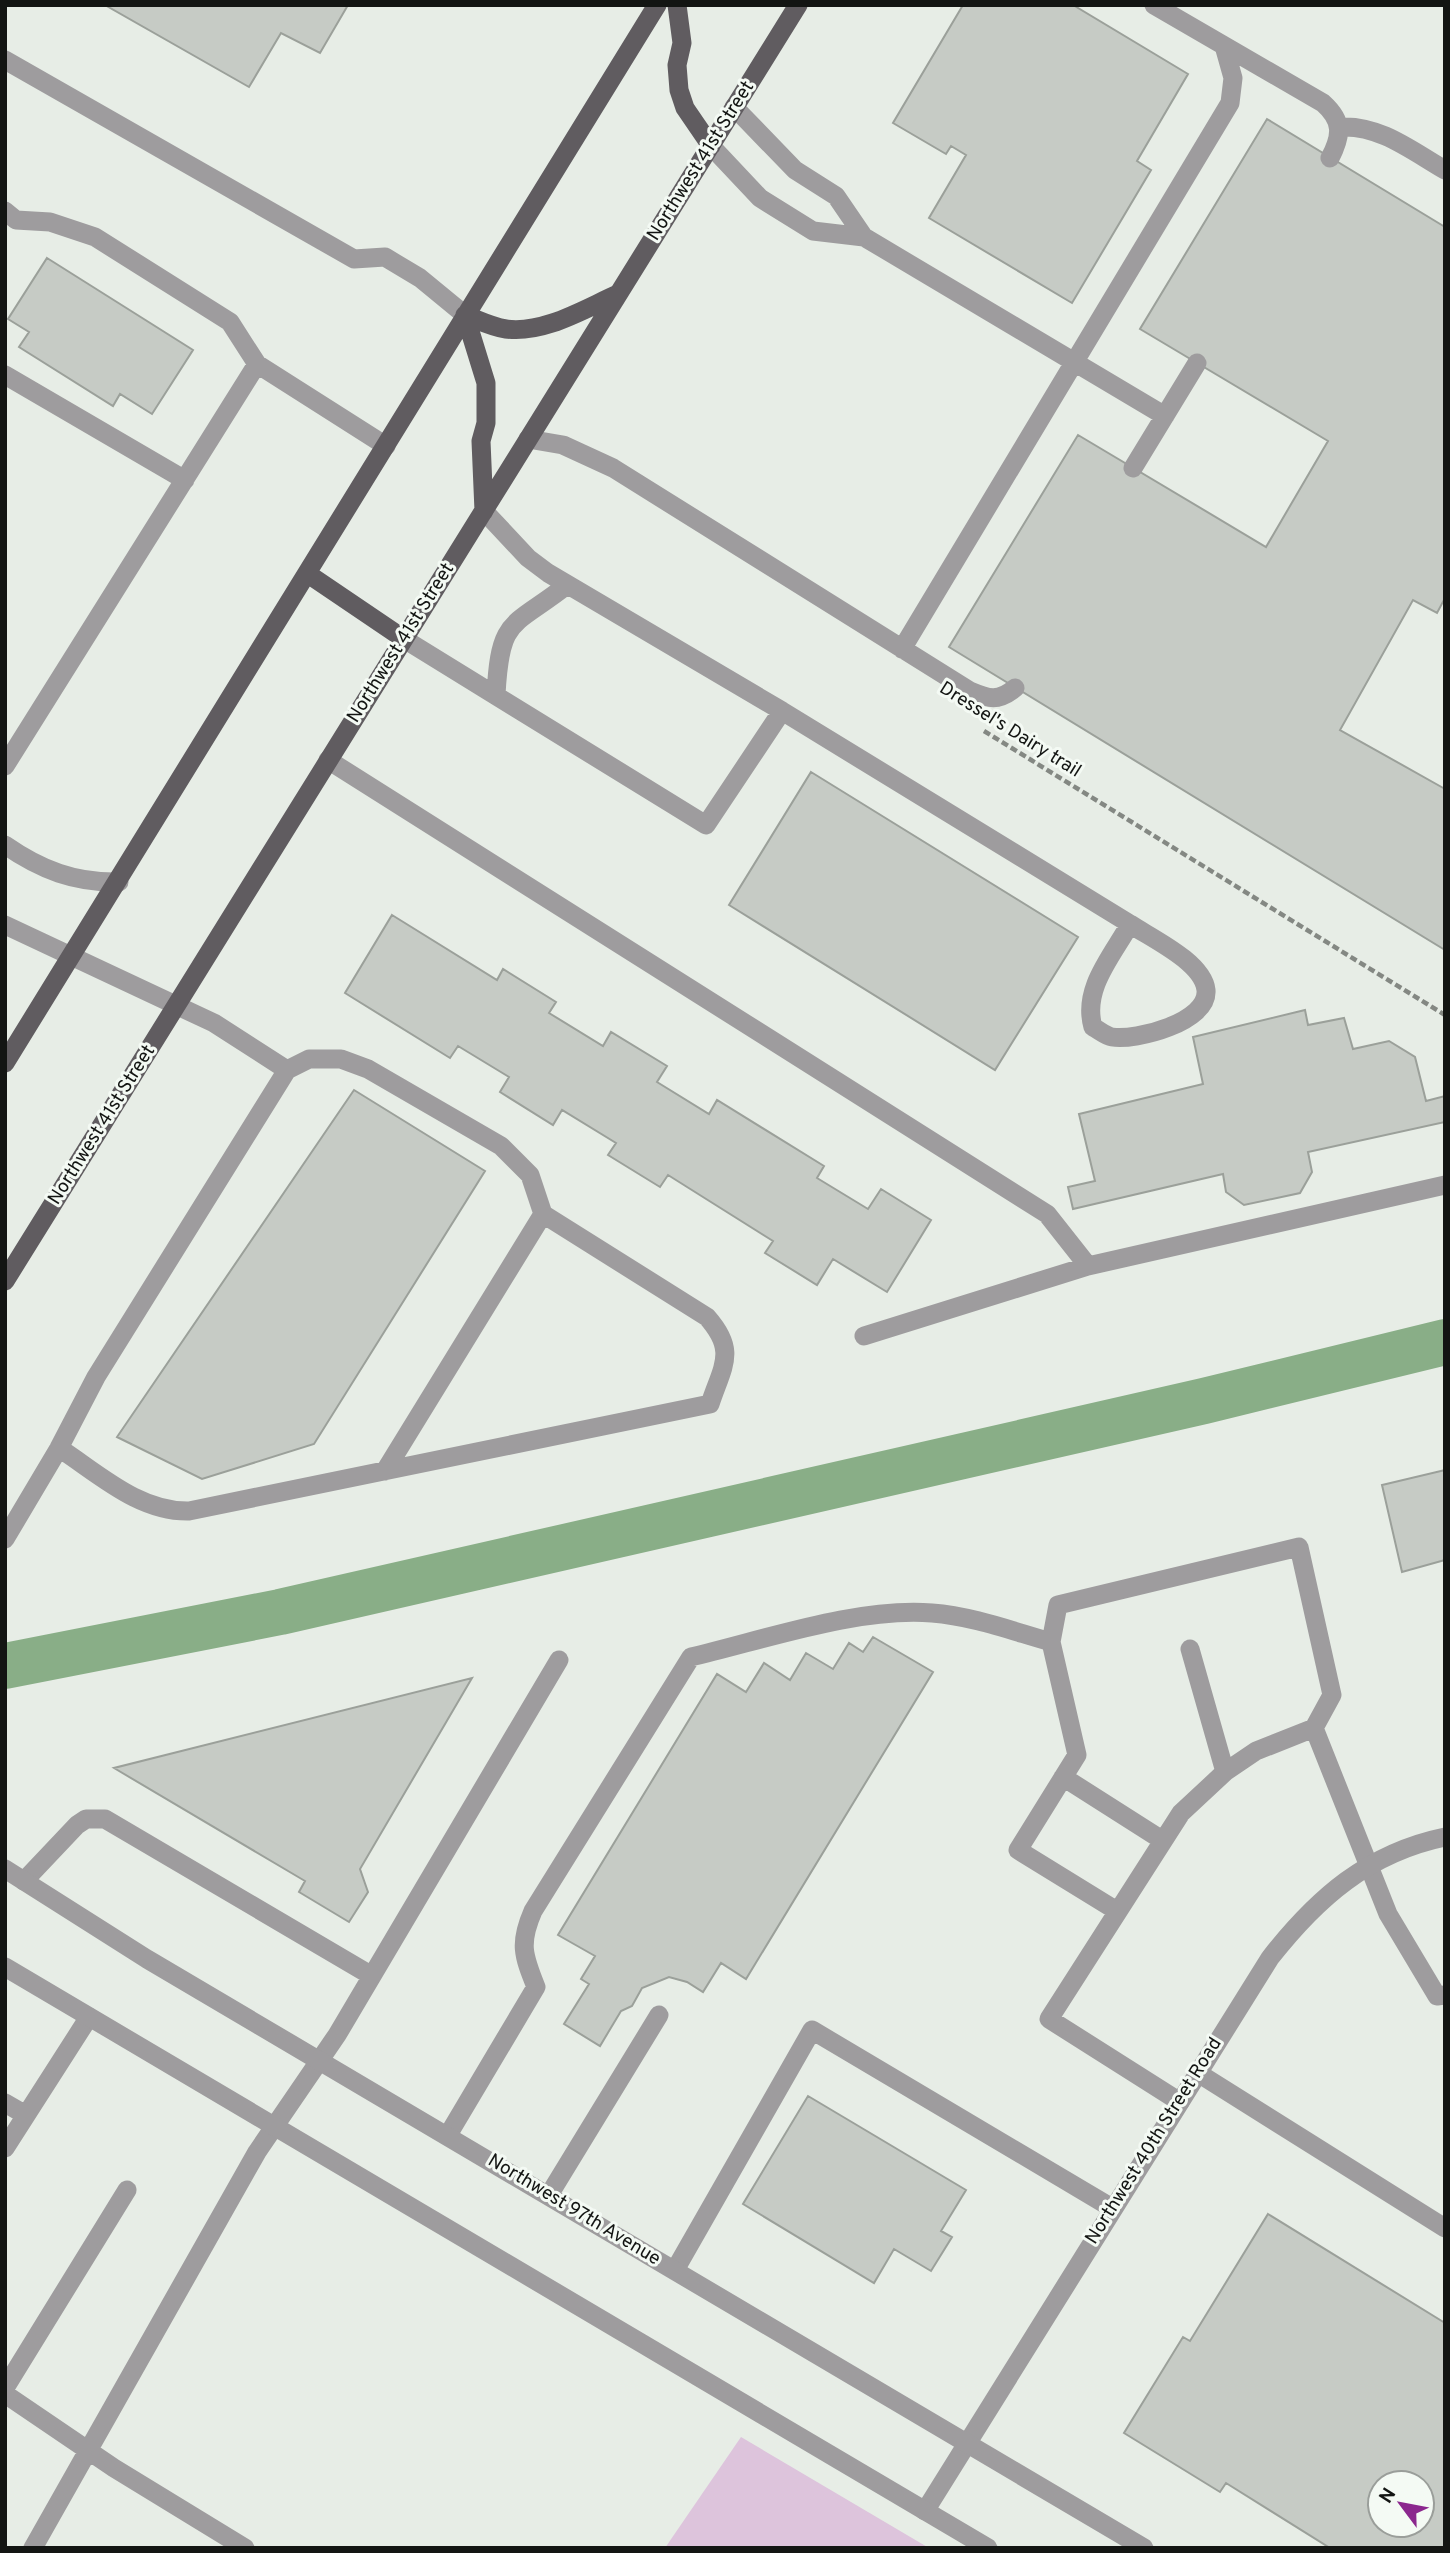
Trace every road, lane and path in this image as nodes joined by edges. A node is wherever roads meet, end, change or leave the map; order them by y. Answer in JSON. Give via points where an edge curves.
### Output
{"nodes":[{"id":1,"x":657,"y":5,"type":"edge"},
{"id":2,"x":677,"y":5,"type":"edge"},
{"id":3,"x":797,"y":5,"type":"edge"},
{"id":4,"x":1154,"y":5,"type":"edge"},
{"id":5,"x":1224,"y":46,"type":"junction"},
{"id":6,"x":5,"y":60,"type":"edge"},
{"id":7,"x":734,"y":107,"type":"junction"},
{"id":8,"x":1340,"y":127,"type":"junction"},
{"id":9,"x":711,"y":146,"type":"junction"},
{"id":10,"x":1330,"y":158,"type":"dead end"},
{"id":11,"x":1445,"y":170,"type":"edge"},
{"id":12,"x":9,"y":221,"type":"edge"},
{"id":13,"x":864,"y":237,"type":"junction"},
{"id":14,"x":618,"y":294,"type":"junction"},
{"id":15,"x":465,"y":315,"type":"junction"},
{"id":16,"x":1074,"y":363,"type":"junction"},
{"id":17,"x":1197,"y":363,"type":"dead end"},
{"id":18,"x":257,"y":364,"type":"junction"},
{"id":19,"x":5,"y":374,"type":"edge"},
{"id":20,"x":1165,"y":416,"type":"junction"},
{"id":21,"x":528,"y":439,"type":"junction"},
{"id":22,"x":387,"y":446,"type":"junction"},
{"id":23,"x":1133,"y":468,"type":"dead end"},
{"id":24,"x":185,"y":480,"type":"junction"},
{"id":25,"x":484,"y":511,"type":"junction"},
{"id":26,"x":308,"y":574,"type":"junction"},
{"id":27,"x":567,"y":585,"type":"junction"},
{"id":28,"x":404,"y":639,"type":"junction"},
{"id":29,"x":902,"y":649,"type":"junction"},
{"id":30,"x":1015,"y":688,"type":"dead end"},
{"id":31,"x":496,"y":695,"type":"junction"},
{"id":32,"x":782,"y":711,"type":"junction"},
{"id":33,"x":982,"y":730,"type":"dead end"},
{"id":34,"x":328,"y":760,"type":"junction"},
{"id":35,"x":5,"y":766,"type":"edge"},
{"id":36,"x":5,"y":845,"type":"edge"},
{"id":37,"x":119,"y":882,"type":"junction"},
{"id":38,"x":1130,"y":924,"type":"junction"},
{"id":39,"x":5,"y":925,"type":"edge"},
{"id":40,"x":71,"y":959,"type":"junction"},
{"id":41,"x":176,"y":1006,"type":"junction"},
{"id":42,"x":1445,"y":1015,"type":"edge"},
{"id":43,"x":5,"y":1063,"type":"edge"},
{"id":44,"x":287,"y":1070,"type":"junction"},
{"id":45,"x":1445,"y":1185,"type":"edge"},
{"id":46,"x":543,"y":1214,"type":"junction"},
{"id":47,"x":1088,"y":1266,"type":"junction"},
{"id":48,"x":5,"y":1281,"type":"edge"},
{"id":49,"x":864,"y":1336,"type":"dead end"},
{"id":50,"x":60,"y":1448,"type":"junction"},
{"id":51,"x":385,"y":1471,"type":"junction"},
{"id":52,"x":5,"y":1539,"type":"edge"},
{"id":53,"x":1051,"y":1642,"type":"junction"},
{"id":54,"x":1190,"y":1649,"type":"dead end"},
{"id":55,"x":559,"y":1660,"type":"dead end"},
{"id":56,"x":1314,"y":1728,"type":"junction"},
{"id":57,"x":1225,"y":1772,"type":"junction"},
{"id":58,"x":1063,"y":1777,"type":"junction"},
{"id":59,"x":1445,"y":1837,"type":"edge"},
{"id":60,"x":1162,"y":1840,"type":"junction"},
{"id":61,"x":1368,"y":1865,"type":"junction"},
{"id":62,"x":5,"y":1869,"type":"edge"},
{"id":63,"x":24,"y":1881,"type":"junction"},
{"id":64,"x":1116,"y":1911,"type":"junction"},
{"id":65,"x":5,"y":1967,"type":"edge"},
{"id":66,"x":372,"y":1976,"type":"junction"},
{"id":67,"x":1445,"y":1994,"type":"edge"},
{"id":68,"x":659,"y":2015,"type":"dead end"},
{"id":69,"x":89,"y":2017,"type":"junction"},
{"id":70,"x":320,"y":2062,"type":"junction"},
{"id":71,"x":1198,"y":2073,"type":"junction"},
{"id":72,"x":1180,"y":2102,"type":"junction"},
{"id":73,"x":5,"y":2103,"type":"edge"},
{"id":74,"x":24,"y":2115,"type":"junction"},
{"id":75,"x":275,"y":2127,"type":"junction"},
{"id":76,"x":447,"y":2135,"type":"junction"},
{"id":77,"x":5,"y":2148,"type":"edge"},
{"id":78,"x":127,"y":2190,"type":"dead end"},
{"id":79,"x":549,"y":2195,"type":"junction"},
{"id":80,"x":1112,"y":2208,"type":"junction"},
{"id":81,"x":1445,"y":2228,"type":"edge"},
{"id":82,"x":675,"y":2270,"type":"junction"},
{"id":83,"x":5,"y":2388,"type":"edge"},
{"id":84,"x":5,"y":2394,"type":"edge"},
{"id":85,"x":967,"y":2444,"type":"junction"},
{"id":86,"x":90,"y":2449,"type":"junction"},
{"id":87,"x":925,"y":2511,"type":"junction"},
{"id":88,"x":33,"y":2548,"type":"edge"},
{"id":89,"x":245,"y":2548,"type":"edge"},
{"id":90,"x":988,"y":2548,"type":"edge"},
{"id":91,"x":1144,"y":2548,"type":"edge"}],
"edges":[{"from":1,"to":15,"type":"main road"},
{"from":2,"to":9,"type":"main road","via":[[682,43],[677,65],[679,90],[685,108]]},
{"from":3,"to":7,"type":"main road","name":"Northwest 41st Street"},
{"from":4,"to":5,"type":"street"},
{"from":5,"to":8,"type":"street","via":[[1323,103]]},
{"from":5,"to":16,"type":"street","via":[[1233,78],[1230,103]]},
{"from":6,"to":15,"type":"street","via":[[354,259],[385,257],[420,278]]},
{"from":7,"to":9,"type":"main road","name":"Northwest 41st Street"},
{"from":7,"to":13,"type":"street","via":[[789,165],[836,196]]},
{"from":8,"to":10,"type":"street"},
{"from":8,"to":11,"type":"street","via":[[1360,126],[1379,132]]},
{"from":9,"to":13,"type":"street","via":[[760,198],[813,231]]},
{"from":9,"to":14,"type":"main road","name":"Northwest 41st Street"},
{"from":12,"to":18,"type":"street","via":[[50,222],[95,237],[230,322]]},
{"from":13,"to":16,"type":"street"},
{"from":14,"to":15,"type":"main road","via":[[523,330],[503,329]]},
{"from":14,"to":21,"type":"main road","name":"Northwest 41st Street"},
{"from":15,"to":22,"type":"main road"},
{"from":15,"to":25,"type":"main road","via":[[486,383],[487,414],[481,441]]},
{"from":16,"to":20,"type":"street"},
{"from":16,"to":29,"type":"street"},
{"from":17,"to":20,"type":"street"},
{"from":18,"to":22,"type":"street"},
{"from":18,"to":24,"type":"street"},
{"from":19,"to":24,"type":"street"},
{"from":20,"to":23,"type":"street"},
{"from":21,"to":25,"type":"main road","name":"Northwest 41st Street"},
{"from":21,"to":29,"type":"street","via":[[563,445],[613,468]]},
{"from":22,"to":26,"type":"main road"},
{"from":24,"to":35,"type":"street"},
{"from":25,"to":27,"type":"street","via":[[528,558]]},
{"from":25,"to":28,"type":"main road","name":"Northwest 41st Street"},
{"from":26,"to":28,"type":"main road"},
{"from":26,"to":37,"type":"main road"},
{"from":27,"to":31,"type":"street","via":[[509,629],[501,646]]},
{"from":27,"to":32,"type":"street"},
{"from":28,"to":31,"type":"street"},
{"from":28,"to":34,"type":"main road","name":"Northwest 41st Street"},
{"from":29,"to":30,"type":"street","via":[[988,699],[1002,699]]},
{"from":31,"to":32,"type":"street","via":[[706,825]]},
{"from":32,"to":38,"type":"street"},
{"from":33,"to":42,"type":"path","name":"Dressel's Dairy trail"},
{"from":34,"to":41,"type":"main road","name":"Northwest 41st Street"},
{"from":34,"to":47,"type":"street","via":[[1043,1212]]},
{"from":36,"to":37,"type":"street","via":[[64,877],[90,883]]},
{"from":37,"to":40,"type":"main road"},
{"from":38,"to":38,"type":"street","via":[[1195,970],[1206,989],[1204,1003],[1190,1017],[1165,1028],[1133,1038],[1110,1037],[1094,1027],[1089,1013],[1091,992]]},
{"from":39,"to":40,"type":"street"},
{"from":40,"to":41,"type":"street"},
{"from":40,"to":43,"type":"main road"},
{"from":41,"to":44,"type":"street"},
{"from":41,"to":48,"type":"main road","name":"Northwest 41st Street"},
{"from":44,"to":46,"type":"street","via":[[309,1059],[325,1058],[368,1069],[517,1158],[530,1175]]},
{"from":44,"to":50,"type":"street","via":[[96,1377]]},
{"from":45,"to":47,"type":"street"},
{"from":46,"to":51,"type":"street"},
{"from":46,"to":51,"type":"street","via":[[707,1317],[723,1335],[726,1355],[710,1404]]},
{"from":47,"to":49,"type":"street"},
{"from":50,"to":51,"type":"street","via":[[141,1501],[173,1511]]},
{"from":50,"to":52,"type":"street"},
{"from":53,"to":56,"type":"street","via":[[1058,1605],[1299,1547],[1332,1695]]},
{"from":53,"to":58,"type":"street","via":[[1077,1755]]},
{"from":53,"to":76,"type":"street","via":[[931,1612],[875,1613],[691,1657],[533,1910],[522,1948],[536,1987]]},
{"from":54,"to":57,"type":"street"},
{"from":55,"to":66,"type":"street"},
{"from":56,"to":57,"type":"street","via":[[1256,1751]]},
{"from":56,"to":61,"type":"street"},
{"from":57,"to":60,"type":"street","via":[[1181,1813]]},
{"from":58,"to":60,"type":"street"},
{"from":58,"to":64,"type":"street","via":[[1018,1850]]},
{"from":59,"to":61,"type":"street","name":"Northwest 40th Street Road","via":[[1409,1846]]},
{"from":60,"to":64,"type":"street"},
{"from":61,"to":67,"type":"street","via":[[1395,1926],[1437,1996]]},
{"from":61,"to":71,"type":"street","name":"Northwest 40th Street Road","via":[[1319,1901],[1287,1936]]},
{"from":62,"to":63,"type":"street","name":"Northwest 97th Avenue"},
{"from":63,"to":66,"type":"street","via":[[78,1825],[86,1819],[105,1818]]},
{"from":63,"to":70,"type":"street","name":"Northwest 97th Avenue","via":[[79,1919]]},
{"from":64,"to":72,"type":"street","via":[[1049,2019]]},
{"from":65,"to":69,"type":"street"},
{"from":66,"to":70,"type":"street"},
{"from":68,"to":79,"type":"street"},
{"from":69,"to":74,"type":"street"},
{"from":69,"to":75,"type":"street"},
{"from":70,"to":75,"type":"street"},
{"from":70,"to":76,"type":"street","name":"Northwest 97th Avenue"},
{"from":71,"to":72,"type":"street","name":"Northwest 40th Street Road"},
{"from":71,"to":81,"type":"street"},
{"from":72,"to":80,"type":"street","name":"Northwest 40th Street Road"},
{"from":73,"to":74,"type":"street"},
{"from":74,"to":77,"type":"street"},
{"from":75,"to":86,"type":"street"},
{"from":75,"to":87,"type":"street"},
{"from":76,"to":79,"type":"street","name":"Northwest 97th Avenue"},
{"from":78,"to":83,"type":"street"},
{"from":79,"to":82,"type":"street","name":"Northwest 97th Avenue"},
{"from":80,"to":82,"type":"street","via":[[812,2030]]},
{"from":80,"to":85,"type":"street","name":"Northwest 40th Street Road"},
{"from":82,"to":85,"type":"street","name":"Northwest 97th Avenue"},
{"from":84,"to":86,"type":"street"},
{"from":85,"to":87,"type":"street","name":"Northwest 40th Street Road"},
{"from":85,"to":91,"type":"street","name":"Northwest 97th Avenue"},
{"from":86,"to":88,"type":"street"},
{"from":86,"to":89,"type":"street"},
{"from":87,"to":90,"type":"street"}]}
